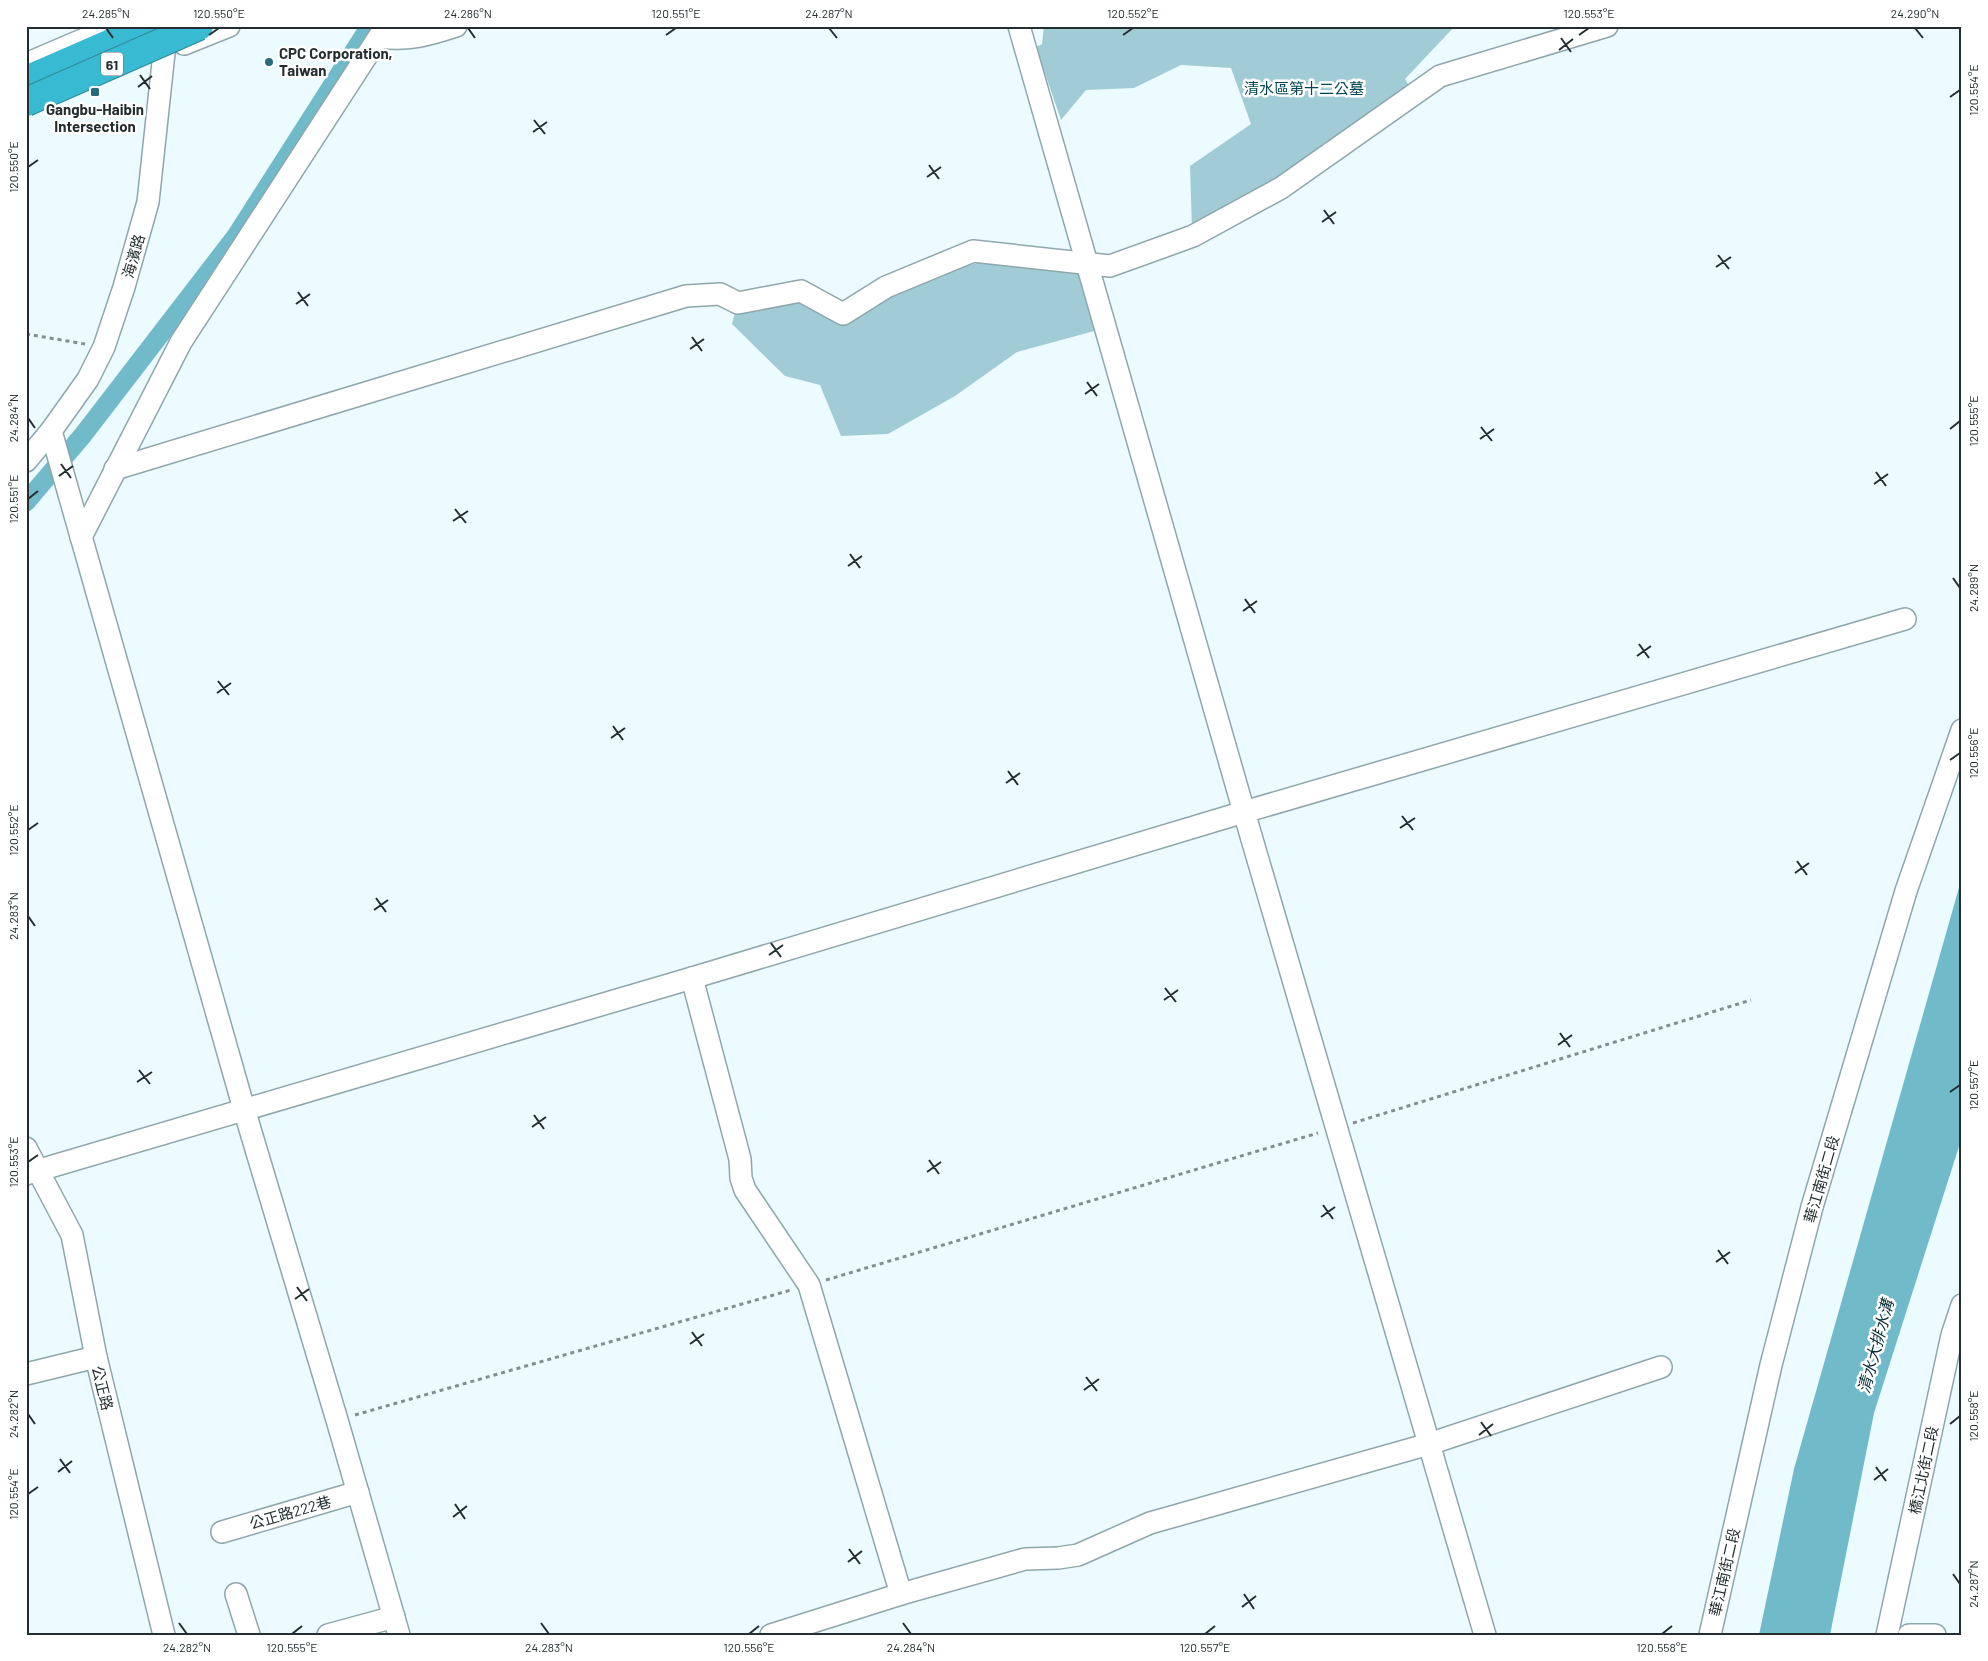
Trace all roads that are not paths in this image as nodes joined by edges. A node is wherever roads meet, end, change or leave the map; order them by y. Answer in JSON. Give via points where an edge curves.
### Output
{"nodes":[{"id":1,"x":115,"y":26,"type":"edge"},
{"id":2,"x":150,"y":26,"type":"edge"},
{"id":3,"x":170,"y":26,"type":"edge"},
{"id":4,"x":198,"y":26,"type":"edge"},
{"id":5,"x":228,"y":26,"type":"edge"},
{"id":6,"x":456,"y":26,"type":"edge"},
{"id":7,"x":1019,"y":26,"type":"edge"},
{"id":8,"x":1607,"y":26,"type":"edge"},
{"id":9,"x":383,"y":31,"type":"edge"},
{"id":10,"x":164,"y":53,"type":"junction"},
{"id":11,"x":26,"y":64,"type":"edge"},
{"id":12,"x":26,"y":80,"type":"edge"},
{"id":13,"x":26,"y":102,"type":"edge"},
{"id":14,"x":26,"y":115,"type":"edge"},
{"id":15,"x":1088,"y":263,"type":"junction"},
{"id":16,"x":53,"y":440,"type":"junction"},
{"id":17,"x":26,"y":461,"type":"edge"},
{"id":18,"x":115,"y":469,"type":"junction"},
{"id":19,"x":79,"y":533,"type":"junction"},
{"id":20,"x":1905,"y":619,"type":"dead end"},
{"id":21,"x":1962,"y":730,"type":"edge"},
{"id":22,"x":1244,"y":812,"type":"junction"},
{"id":23,"x":692,"y":978,"type":"junction"},
{"id":24,"x":244,"y":1110,"type":"junction"},
{"id":25,"x":26,"y":1148,"type":"edge"},
{"id":26,"x":33,"y":1173,"type":"edge"},
{"id":27,"x":1962,"y":1305,"type":"edge"},
{"id":28,"x":96,"y":1357,"type":"junction"},
{"id":29,"x":1662,"y":1367,"type":"dead end"},
{"id":30,"x":26,"y":1374,"type":"edge"},
{"id":31,"x":1429,"y":1444,"type":"junction"},
{"id":32,"x":358,"y":1492,"type":"junction"},
{"id":33,"x":222,"y":1532,"type":"dead end"},
{"id":34,"x":236,"y":1594,"type":"dead end"},
{"id":35,"x":901,"y":1594,"type":"junction"},
{"id":36,"x":397,"y":1626,"type":"edge"},
{"id":37,"x":164,"y":1635,"type":"edge"},
{"id":38,"x":249,"y":1635,"type":"edge"},
{"id":39,"x":328,"y":1635,"type":"edge"},
{"id":40,"x":770,"y":1635,"type":"edge"},
{"id":41,"x":1486,"y":1635,"type":"edge"},
{"id":42,"x":1710,"y":1635,"type":"edge"},
{"id":43,"x":1887,"y":1635,"type":"edge"},
{"id":44,"x":1908,"y":1635,"type":"edge"},
{"id":45,"x":1935,"y":1635,"type":"edge"}],
"edges":[{"from":1,"to":11,"type":"street"},
{"from":2,"to":12,"type":"highway","number":"61"},
{"from":3,"to":10,"type":"street","name":"海濱路"},
{"from":4,"to":13,"type":"highway","number":"61","bridge":true},
{"from":5,"to":10,"type":"street"},
{"from":6,"to":9,"type":"street","via":[[426,36],[398,40]]},
{"from":7,"to":15,"type":"street"},
{"from":8,"to":15,"type":"street","via":[[1440,76],[1281,188],[1193,236],[1110,266]]},
{"from":9,"to":18,"type":"street","via":[[181,342]]},
{"from":10,"to":14,"type":"street"},
{"from":10,"to":16,"type":"street","name":"海濱路","via":[[148,202],[124,288],[104,347]]},
{"from":15,"to":18,"type":"street","via":[[973,251],[886,287],[843,314],[801,291],[738,303],[720,294],[686,296]]},
{"from":15,"to":22,"type":"street"},
{"from":16,"to":17,"type":"street","name":"海濱路"},
{"from":16,"to":19,"type":"street"},
{"from":18,"to":19,"type":"street"},
{"from":19,"to":24,"type":"street"},
{"from":20,"to":22,"type":"street"},
{"from":21,"to":42,"type":"street","name":"華江南街二段","via":[[1906,891],[1812,1207],[1771,1365]]},
{"from":22,"to":23,"type":"street"},
{"from":22,"to":31,"type":"street"},
{"from":23,"to":24,"type":"street"},
{"from":23,"to":35,"type":"street","via":[[740,1158],[745,1190],[809,1285]]},
{"from":24,"to":26,"type":"street"},
{"from":24,"to":32,"type":"street"},
{"from":25,"to":26,"type":"street","name":"公正路"},
{"from":26,"to":28,"type":"street","name":"公正路","via":[[72,1235]]},
{"from":27,"to":43,"type":"street","name":"橋江北街二段","via":[[1952,1335]]},
{"from":28,"to":30,"type":"street"},
{"from":28,"to":37,"type":"street","name":"公正路"},
{"from":29,"to":31,"type":"street"},
{"from":31,"to":35,"type":"street","via":[[1150,1524],[1078,1554],[1025,1559]]},
{"from":31,"to":41,"type":"street"},
{"from":32,"to":33,"type":"street","name":"公正路222巷"},
{"from":32,"to":36,"type":"street"},
{"from":34,"to":38,"type":"street"},
{"from":35,"to":40,"type":"street"},
{"from":36,"to":39,"type":"street"},
{"from":44,"to":45,"type":"street"}]}
